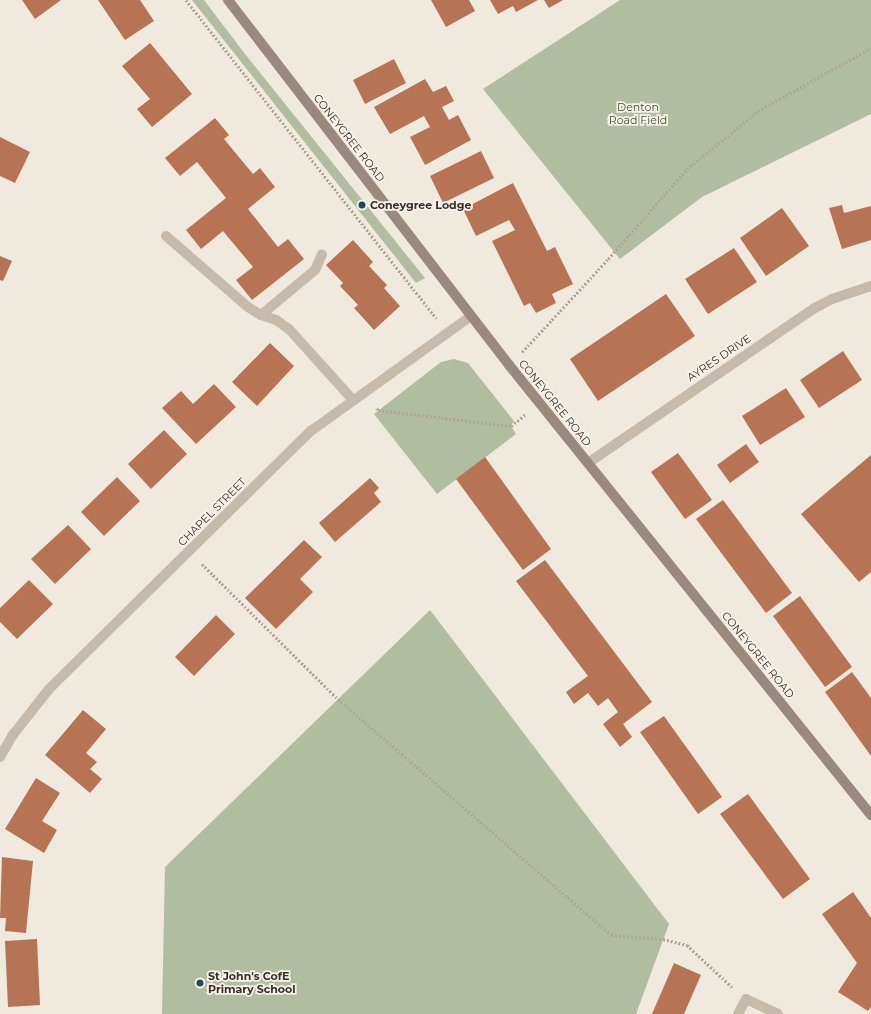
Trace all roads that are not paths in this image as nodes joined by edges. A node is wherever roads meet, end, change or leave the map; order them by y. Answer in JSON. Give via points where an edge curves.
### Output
{"nodes":[{"id":1,"x":228,"y":0,"type":"edge"},
{"id":2,"x":166,"y":236,"type":"dead end"},
{"id":3,"x":322,"y":254,"type":"dead end"},
{"id":4,"x":871,"y":286,"type":"edge"},
{"id":5,"x":261,"y":315,"type":"junction"},
{"id":6,"x":471,"y":316,"type":"junction"},
{"id":7,"x":353,"y":400,"type":"junction"},
{"id":8,"x":588,"y":463,"type":"junction"},
{"id":9,"x":0,"y":757,"type":"edge"},
{"id":10,"x":871,"y":815,"type":"edge"},
{"id":11,"x":738,"y":1014,"type":"edge"},
{"id":12,"x":778,"y":1014,"type":"edge"}],
"edges":[{"from":1,"to":6,"type":"street","name":"CONEYGREE ROAD"},
{"from":2,"to":5,"type":"street","via":[[242,302]]},
{"from":3,"to":5,"type":"street","via":[[315,270]]},
{"from":4,"to":8,"type":"street","name":"AYRES DRIVE","via":[[832,299],[813,309]]},
{"from":5,"to":7,"type":"street","via":[[276,320],[289,329]]},
{"from":6,"to":7,"type":"street","name":"CHAPEL STREET"},
{"from":6,"to":8,"type":"street","name":"CONEYGREE ROAD"},
{"from":7,"to":9,"type":"street","name":"CHAPEL STREET","via":[[311,431],[49,689],[12,736]]},
{"from":8,"to":10,"type":"street","name":"CONEYGREE ROAD"},
{"from":11,"to":12,"type":"street","via":[[746,999]]}]}
